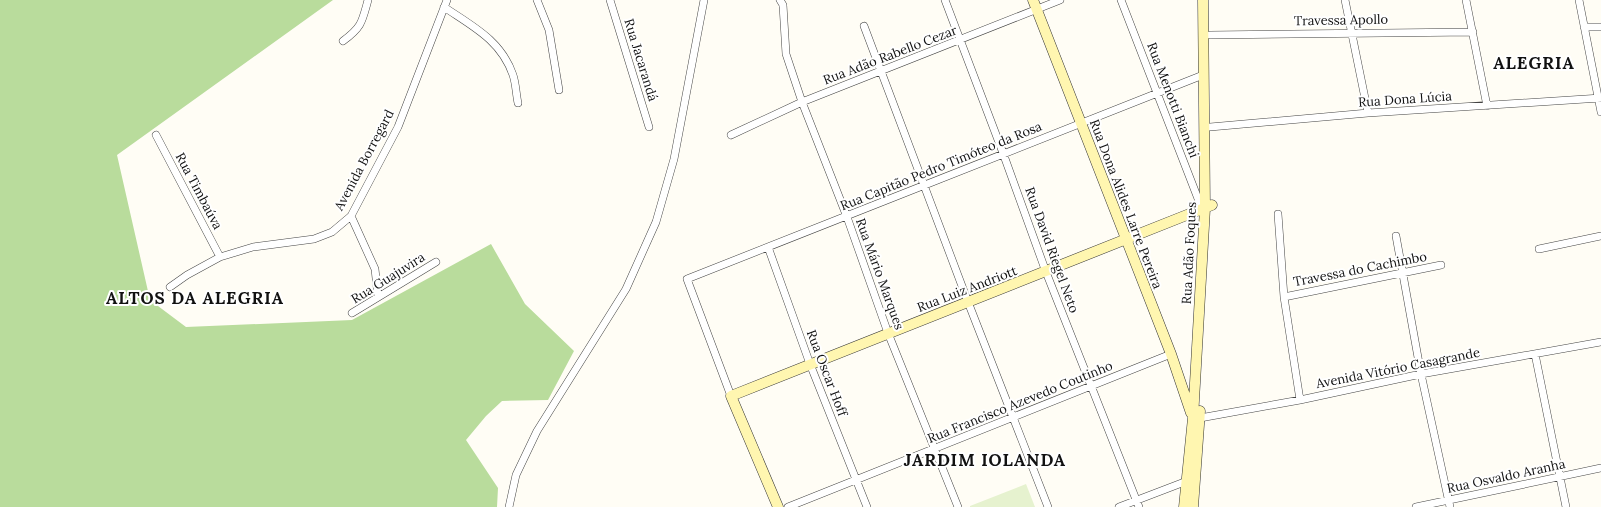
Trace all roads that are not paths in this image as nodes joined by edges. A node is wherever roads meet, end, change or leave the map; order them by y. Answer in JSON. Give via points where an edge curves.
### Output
{"nodes":[{"id":1,"x":368,"y":0,"type":"edge"},
{"id":2,"x":537,"y":0,"type":"edge"},
{"id":3,"x":610,"y":0,"type":"edge"},
{"id":4,"x":704,"y":0,"type":"edge"},
{"id":5,"x":780,"y":0,"type":"edge"},
{"id":6,"x":945,"y":0,"type":"edge"},
{"id":7,"x":1060,"y":0,"type":"edge"},
{"id":8,"x":1121,"y":0,"type":"edge"},
{"id":9,"x":1203,"y":0,"type":"edge"},
{"id":10,"x":1210,"y":0,"type":"edge"},
{"id":11,"x":1345,"y":0,"type":"edge"},
{"id":12,"x":1466,"y":0,"type":"edge"},
{"id":13,"x":1579,"y":0,"type":"edge"},
{"id":14,"x":445,"y":3,"type":"edge"},
{"id":15,"x":1035,"y":5,"type":"edge"},
{"id":16,"x":864,"y":26,"type":"dead end"},
{"id":17,"x":1584,"y":27,"type":"junction"},
{"id":18,"x":1601,"y":27,"type":"edge"},
{"id":19,"x":1351,"y":32,"type":"junction"},
{"id":20,"x":1473,"y":32,"type":"junction"},
{"id":21,"x":1210,"y":35,"type":"junction"},
{"id":22,"x":960,"y":40,"type":"junction"},
{"id":23,"x":343,"y":41,"type":"dead end"},
{"id":24,"x":882,"y":71,"type":"junction"},
{"id":25,"x":1203,"y":75,"type":"junction"},
{"id":26,"x":559,"y":90,"type":"dead end"},
{"id":27,"x":1157,"y":92,"type":"junction"},
{"id":28,"x":1600,"y":98,"type":"edge"},
{"id":29,"x":802,"y":102,"type":"junction"},
{"id":30,"x":518,"y":103,"type":"dead end"},
{"id":31,"x":1487,"y":106,"type":"junction"},
{"id":32,"x":1601,"y":112,"type":"edge"},
{"id":33,"x":1368,"y":113,"type":"junction"},
{"id":34,"x":1081,"y":123,"type":"junction"},
{"id":35,"x":649,"y":127,"type":"dead end"},
{"id":36,"x":1210,"y":127,"type":"junction"},
{"id":37,"x":730,"y":134,"type":"dead end"},
{"id":38,"x":156,"y":135,"type":"dead end"},
{"id":39,"x":1003,"y":153,"type":"junction"},
{"id":40,"x":925,"y":184,"type":"junction"},
{"id":41,"x":1207,"y":207,"type":"junction"},
{"id":42,"x":1278,"y":214,"type":"dead end"},
{"id":43,"x":351,"y":216,"type":"junction"},
{"id":44,"x":847,"y":217,"type":"junction"},
{"id":45,"x":1396,"y":236,"type":"dead end"},
{"id":46,"x":1601,"y":236,"type":"edge"},
{"id":47,"x":1125,"y":240,"type":"junction"},
{"id":48,"x":768,"y":247,"type":"junction"},
{"id":49,"x":1539,"y":249,"type":"dead end"},
{"id":50,"x":220,"y":257,"type":"junction"},
{"id":51,"x":436,"y":262,"type":"dead end"},
{"id":52,"x":1442,"y":265,"type":"dead end"},
{"id":53,"x":1046,"y":272,"type":"junction"},
{"id":54,"x":1403,"y":273,"type":"junction"},
{"id":55,"x":170,"y":287,"type":"dead end"},
{"id":56,"x":378,"y":297,"type":"junction"},
{"id":57,"x":1284,"y":297,"type":"junction"},
{"id":58,"x":968,"y":302,"type":"junction"},
{"id":59,"x":352,"y":313,"type":"dead end"},
{"id":60,"x":888,"y":333,"type":"junction"},
{"id":61,"x":1601,"y":342,"type":"edge"},
{"id":62,"x":1171,"y":354,"type":"junction"},
{"id":63,"x":1535,"y":354,"type":"junction"},
{"id":64,"x":810,"y":364,"type":"junction"},
{"id":65,"x":1421,"y":374,"type":"junction"},
{"id":66,"x":1091,"y":387,"type":"junction"},
{"id":67,"x":732,"y":396,"type":"junction"},
{"id":68,"x":1300,"y":400,"type":"junction"},
{"id":69,"x":1014,"y":417,"type":"junction"},
{"id":70,"x":1196,"y":418,"type":"junction"},
{"id":71,"x":934,"y":449,"type":"junction"},
{"id":72,"x":1601,"y":468,"type":"edge"},
{"id":73,"x":1560,"y":476,"type":"junction"},
{"id":74,"x":856,"y":480,"type":"junction"},
{"id":75,"x":1187,"y":481,"type":"junction"},
{"id":76,"x":1449,"y":503,"type":"edge"},
{"id":77,"x":1138,"y":504,"type":"edge"},
{"id":78,"x":509,"y":507,"type":"edge"},
{"id":79,"x":778,"y":507,"type":"edge"},
{"id":80,"x":788,"y":507,"type":"edge"},
{"id":81,"x":867,"y":507,"type":"edge"},
{"id":82,"x":958,"y":507,"type":"edge"},
{"id":83,"x":1048,"y":507,"type":"edge"},
{"id":84,"x":1119,"y":507,"type":"edge"},
{"id":85,"x":1184,"y":507,"type":"edge"},
{"id":86,"x":1193,"y":507,"type":"edge"},
{"id":87,"x":1416,"y":507,"type":"edge"},
{"id":88,"x":1566,"y":507,"type":"edge"}],
"edges":[{"from":1,"to":23,"type":"street","via":[[362,22],[357,30]]},
{"from":2,"to":26,"type":"street","via":[[549,30]]},
{"from":3,"to":35,"type":"street","name":"Rua Jacarandá"},
{"from":4,"to":78,"type":"street","via":[[674,159],[656,222],[626,289],[537,431],[516,475]]},
{"from":5,"to":29,"type":"street","name":"Rua Mário Marques","via":[[783,5],[786,54]]},
{"from":6,"to":22,"type":"street","name":"Rua David Riegel Neto"},
{"from":7,"to":15,"type":"street","name":"Rua Adão Rabello Cezar"},
{"from":8,"to":27,"type":"street","name":"Rua Menotti Bianchi"},
{"from":9,"to":25,"type":"street","name":"Rua Adão Foques"},
{"from":10,"to":21,"type":"street","name":"Rua Adão Foques"},
{"from":11,"to":19,"type":"street"},
{"from":12,"to":20,"type":"street"},
{"from":13,"to":17,"type":"street"},
{"from":14,"to":30,"type":"street","via":[[499,48],[513,76]]},
{"from":14,"to":43,"type":"street","name":"Avenida Borregard","via":[[398,127]]},
{"from":15,"to":22,"type":"street","name":"Rua Adão Rabello Cezar"},
{"from":15,"to":34,"type":"street","name":"Rua Dona Alides Larre Pereira"},
{"from":16,"to":24,"type":"street"},
{"from":17,"to":18,"type":"street"},
{"from":17,"to":28,"type":"street"},
{"from":19,"to":20,"type":"street","name":"Travessa Apollo"},
{"from":19,"to":21,"type":"street","name":"Travessa Apollo"},
{"from":19,"to":33,"type":"street"},
{"from":20,"to":31,"type":"street"},
{"from":21,"to":36,"type":"street","name":"Rua Adão Foques"},
{"from":22,"to":24,"type":"street","name":"Rua Adão Rabello Cezar"},
{"from":22,"to":39,"type":"street","name":"Rua David Riegel Neto"},
{"from":24,"to":29,"type":"street","name":"Rua Adão Rabello Cezar"},
{"from":24,"to":40,"type":"street"},
{"from":25,"to":27,"type":"street","name":"Rua Capitão Pedro Timóteo da Rosa"},
{"from":25,"to":41,"type":"street","name":"Rua Adão Foques"},
{"from":27,"to":34,"type":"street","name":"Rua Capitão Pedro Timóteo da Rosa"},
{"from":27,"to":41,"type":"street","name":"Rua Menotti Bianchi"},
{"from":28,"to":31,"type":"street","name":"Rua Dona Lúcia"},
{"from":28,"to":32,"type":"street"},
{"from":29,"to":37,"type":"street","name":"Rua Adão Rabello Cezar"},
{"from":29,"to":44,"type":"street","name":"Rua Mário Marques"},
{"from":31,"to":33,"type":"street","name":"Rua Dona Lúcia"},
{"from":33,"to":36,"type":"street","name":"Rua Dona Lúcia"},
{"from":34,"to":39,"type":"street","name":"Rua Capitão Pedro Timóteo da Rosa"},
{"from":34,"to":47,"type":"street","name":"Rua Dona Alides Larre Pereira"},
{"from":36,"to":41,"type":"street","name":"Rua Adão Foques"},
{"from":38,"to":50,"type":"street","name":"Rua Timbaúva"},
{"from":39,"to":40,"type":"street","name":"Rua Capitão Pedro Timóteo da Rosa"},
{"from":39,"to":53,"type":"street","name":"Rua David Riegel Neto"},
{"from":40,"to":44,"type":"street","name":"Rua Capitão Pedro Timóteo da Rosa"},
{"from":40,"to":58,"type":"street"},
{"from":41,"to":47,"type":"street","name":"Rua Luiz Andriott"},
{"from":41,"to":70,"type":"street","name":"Rua Adão Foques"},
{"from":42,"to":57,"type":"street"},
{"from":43,"to":50,"type":"street","name":"Avenida Borregard","via":[[332,232],[314,239],[253,247]]},
{"from":43,"to":56,"type":"street","via":[[375,268]]},
{"from":44,"to":48,"type":"street","name":"Rua Capitão Pedro Timóteo da Rosa"},
{"from":44,"to":60,"type":"street","name":"Rua Mário Marques"},
{"from":45,"to":54,"type":"street"},
{"from":46,"to":49,"type":"street"},
{"from":47,"to":53,"type":"street","name":"Rua Luiz Andriott"},
{"from":47,"to":62,"type":"street","name":"Rua Dona Alides Larre Pereira"},
{"from":48,"to":64,"type":"street","name":"Rua Oscar Hoff"},
{"from":48,"to":67,"type":"street","name":"Rua Capitão Pedro Timóteo da Rosa","via":[[687,279]]},
{"from":50,"to":55,"type":"street","name":"Avenida Borregard"},
{"from":51,"to":56,"type":"street","name":"Rua Guajuvira"},
{"from":52,"to":54,"type":"street","name":"Travessa do Cachimbo"},
{"from":53,"to":58,"type":"street","name":"Rua Luiz Andriott"},
{"from":53,"to":66,"type":"street","name":"Rua David Riegel Neto"},
{"from":54,"to":57,"type":"street","name":"Travessa do Cachimbo"},
{"from":54,"to":65,"type":"street"},
{"from":56,"to":59,"type":"street","name":"Rua Guajuvira"},
{"from":57,"to":68,"type":"street"},
{"from":58,"to":60,"type":"street","name":"Rua Luiz Andriott"},
{"from":58,"to":69,"type":"street"},
{"from":60,"to":64,"type":"street","name":"Rua Luiz Andriott"},
{"from":60,"to":71,"type":"street","name":"Rua Mário Marques"},
{"from":61,"to":63,"type":"street","name":"Avenida Vitório Casagrande"},
{"from":62,"to":66,"type":"street","name":"Rua Francisco Azevedo Coutinho"},
{"from":62,"to":70,"type":"street","name":"Rua Dona Alides Larre Pereira"},
{"from":63,"to":65,"type":"street","name":"Avenida Vitório Casagrande"},
{"from":63,"to":73,"type":"street"},
{"from":64,"to":67,"type":"street","name":"Rua Luiz Andriott"},
{"from":64,"to":74,"type":"street","name":"Rua Oscar Hoff"},
{"from":65,"to":68,"type":"street","name":"Avenida Vitório Casagrande"},
{"from":65,"to":76,"type":"street"},
{"from":66,"to":69,"type":"street","name":"Rua Francisco Azevedo Coutinho"},
{"from":66,"to":77,"type":"street","name":"Rua David Riegel Neto"},
{"from":67,"to":79,"type":"street"},
{"from":68,"to":70,"type":"street","name":"Avenida Vitório Casagrande"},
{"from":69,"to":71,"type":"street","name":"Rua Francisco Azevedo Coutinho"},
{"from":69,"to":83,"type":"street"},
{"from":70,"to":75,"type":"street","name":"Rua Adão Foques"},
{"from":70,"to":86,"type":"street","name":"Rua Adão Foques"},
{"from":71,"to":74,"type":"street","name":"Rua Francisco Azevedo Coutinho"},
{"from":71,"to":82,"type":"street","name":"Rua Mário Marques"},
{"from":72,"to":73,"type":"street","name":"Rua Osvaldo Aranha"},
{"from":73,"to":76,"type":"street","name":"Rua Osvaldo Aranha"},
{"from":73,"to":88,"type":"street"},
{"from":74,"to":80,"type":"street","name":"Rua Francisco Azevedo Coutinho"},
{"from":74,"to":81,"type":"street","name":"Rua Oscar Hoff"},
{"from":75,"to":77,"type":"street"},
{"from":75,"to":85,"type":"street","name":"Rua Adão Foques"},
{"from":76,"to":87,"type":"street","name":"Rua Osvaldo Aranha"},
{"from":77,"to":84,"type":"street"}]}
